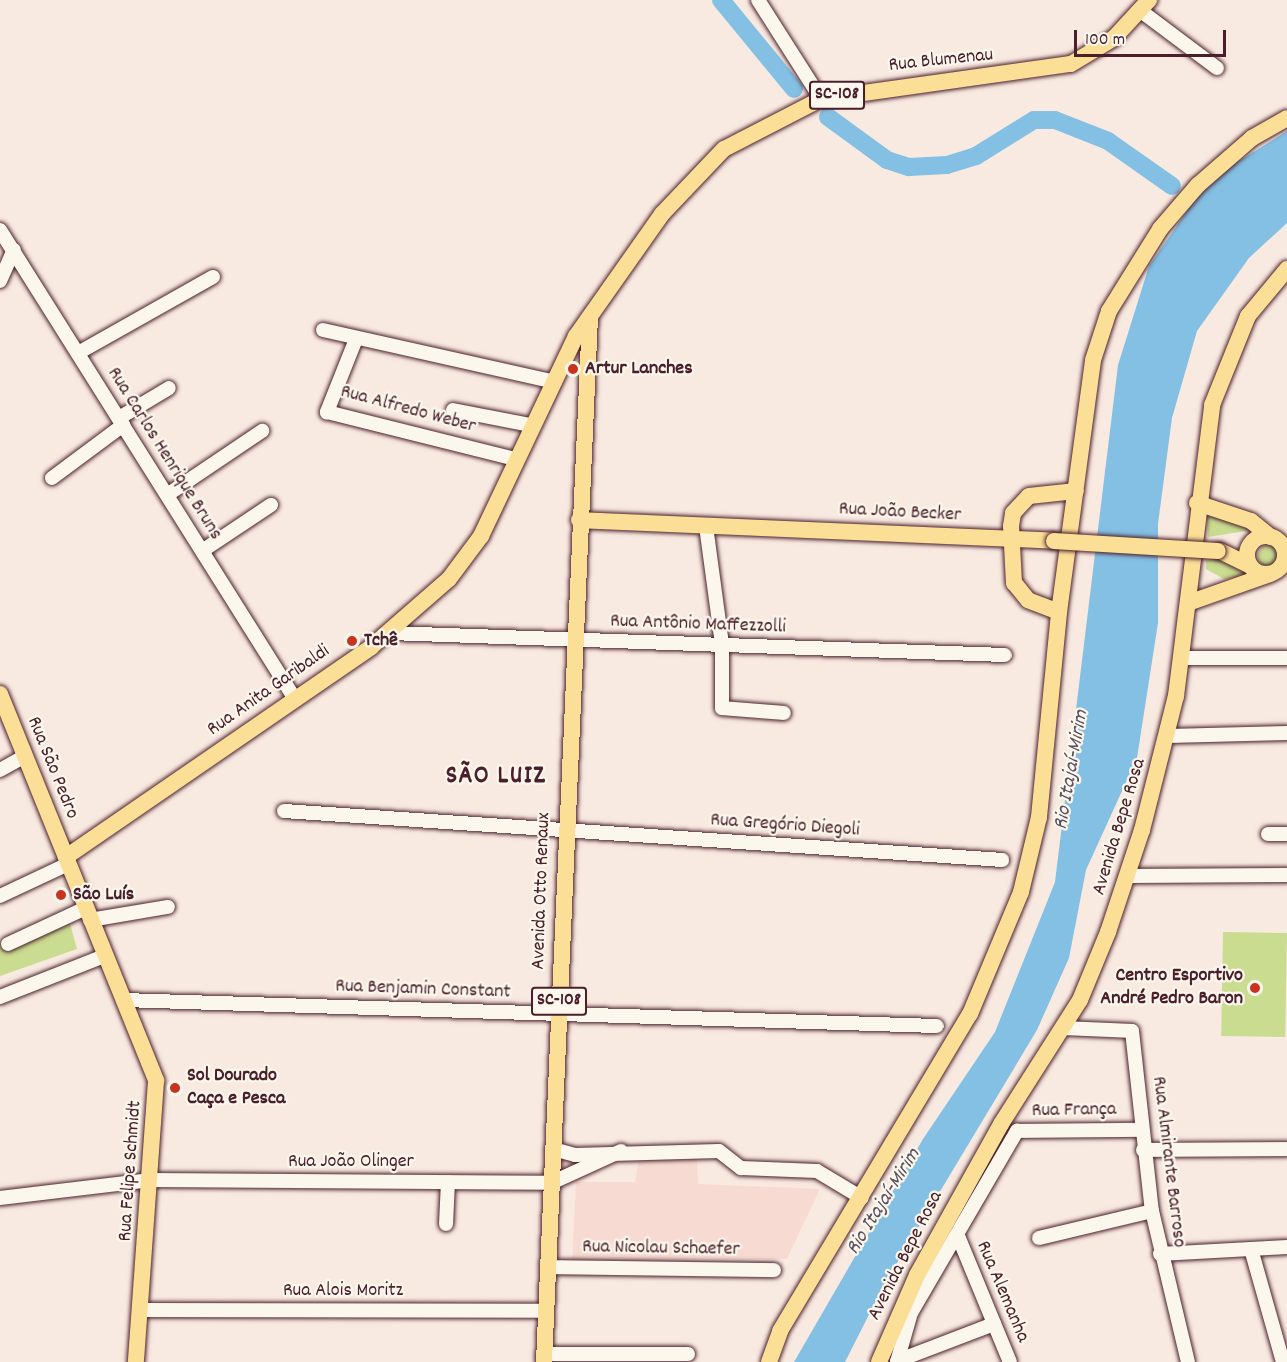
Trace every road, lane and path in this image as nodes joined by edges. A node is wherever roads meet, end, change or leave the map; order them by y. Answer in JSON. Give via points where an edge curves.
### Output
{"nodes":[{"id":1,"x":759,"y":0,"type":"edge"},
{"id":2,"x":1145,"y":5,"type":"edge"},
{"id":3,"x":1217,"y":68,"type":"dead end"},
{"id":4,"x":821,"y":99,"type":"junction"},
{"id":5,"x":1287,"y":118,"type":"edge"},
{"id":6,"x":0,"y":230,"type":"edge"},
{"id":7,"x":14,"y":250,"type":"junction"},
{"id":8,"x":1287,"y":269,"type":"edge"},
{"id":9,"x":213,"y":277,"type":"dead end"},
{"id":10,"x":0,"y":281,"type":"edge"},
{"id":11,"x":590,"y":314,"type":"junction"},
{"id":12,"x":323,"y":330,"type":"dead end"},
{"id":13,"x":356,"y":339,"type":"junction"},
{"id":14,"x":78,"y":353,"type":"junction"},
{"id":15,"x":563,"y":359,"type":"junction"},
{"id":16,"x":588,"y":361,"type":"junction"},
{"id":17,"x":551,"y":381,"type":"junction"},
{"id":18,"x":169,"y":387,"type":"dead end"},
{"id":19,"x":453,"y":410,"type":"dead end"},
{"id":20,"x":121,"y":421,"type":"junction"},
{"id":21,"x":530,"y":425,"type":"junction"},
{"id":22,"x":262,"y":431,"type":"dead end"},
{"id":23,"x":515,"y":459,"type":"junction"},
{"id":24,"x":52,"y":478,"type":"dead end"},
{"id":25,"x":1076,"y":491,"type":"junction"},
{"id":26,"x":167,"y":495,"type":"junction"},
{"id":27,"x":1197,"y":503,"type":"junction"},
{"id":28,"x":271,"y":505,"type":"dead end"},
{"id":29,"x":579,"y":520,"type":"junction"},
{"id":30,"x":706,"y":526,"type":"junction"},
{"id":31,"x":1009,"y":539,"type":"junction"},
{"id":32,"x":1250,"y":545,"type":"junction"},
{"id":33,"x":202,"y":551,"type":"junction"},
{"id":34,"x":1219,"y":551,"type":"junction"},
{"id":35,"x":1280,"y":556,"type":"edge"},
{"id":36,"x":1249,"y":566,"type":"junction"},
{"id":37,"x":1191,"y":602,"type":"junction"},
{"id":38,"x":1059,"y":612,"type":"junction"},
{"id":39,"x":390,"y":633,"type":"junction"},
{"id":40,"x":574,"y":640,"type":"junction"},
{"id":41,"x":722,"y":645,"type":"junction"},
{"id":42,"x":1005,"y":655,"type":"dead end"},
{"id":43,"x":1184,"y":658,"type":"junction"},
{"id":44,"x":1287,"y":658,"type":"edge"},
{"id":45,"x":0,"y":694,"type":"edge"},
{"id":46,"x":295,"y":699,"type":"junction"},
{"id":47,"x":784,"y":713,"type":"dead end"},
{"id":48,"x":1287,"y":733,"type":"edge"},
{"id":49,"x":1168,"y":735,"type":"junction"},
{"id":50,"x":25,"y":756,"type":"junction"},
{"id":51,"x":0,"y":770,"type":"edge"},
{"id":52,"x":284,"y":811,"type":"dead end"},
{"id":53,"x":566,"y":830,"type":"junction"},
{"id":54,"x":1268,"y":834,"type":"dead end"},
{"id":55,"x":1287,"y":834,"type":"edge"},
{"id":56,"x":1002,"y":860,"type":"dead end"},
{"id":57,"x":67,"y":861,"type":"junction"},
{"id":58,"x":1287,"y":875,"type":"edge"},
{"id":59,"x":1129,"y":876,"type":"junction"},
{"id":60,"x":0,"y":896,"type":"edge"},
{"id":61,"x":168,"y":907,"type":"dead end"},
{"id":62,"x":88,"y":914,"type":"junction"},
{"id":63,"x":8,"y":944,"type":"dead end"},
{"id":64,"x":104,"y":956,"type":"junction"},
{"id":65,"x":0,"y":997,"type":"edge"},
{"id":66,"x":123,"y":1000,"type":"junction"},
{"id":67,"x":558,"y":1014,"type":"junction"},
{"id":68,"x":937,"y":1026,"type":"dead end"},
{"id":69,"x":1064,"y":1028,"type":"junction"},
{"id":70,"x":1141,"y":1130,"type":"junction"},
{"id":71,"x":553,"y":1149,"type":"junction"},
{"id":72,"x":1287,"y":1149,"type":"edge"},
{"id":73,"x":1143,"y":1150,"type":"junction"},
{"id":74,"x":621,"y":1151,"type":"junction"},
{"id":75,"x":152,"y":1180,"type":"junction"},
{"id":76,"x":448,"y":1182,"type":"junction"},
{"id":77,"x":551,"y":1183,"type":"junction"},
{"id":78,"x":0,"y":1198,"type":"edge"},
{"id":79,"x":862,"y":1198,"type":"junction"},
{"id":80,"x":1152,"y":1211,"type":"junction"},
{"id":81,"x":446,"y":1224,"type":"dead end"},
{"id":82,"x":958,"y":1236,"type":"junction"},
{"id":83,"x":1039,"y":1238,"type":"dead end"},
{"id":84,"x":1287,"y":1247,"type":"edge"},
{"id":85,"x":1251,"y":1249,"type":"junction"},
{"id":86,"x":1160,"y":1254,"type":"junction"},
{"id":87,"x":548,"y":1268,"type":"junction"},
{"id":88,"x":774,"y":1270,"type":"dead end"},
{"id":89,"x":141,"y":1310,"type":"junction"},
{"id":90,"x":546,"y":1311,"type":"junction"},
{"id":91,"x":994,"y":1324,"type":"junction"},
{"id":92,"x":688,"y":1354,"type":"dead end"},
{"id":93,"x":544,"y":1358,"type":"edge"},
{"id":94,"x":897,"y":1361,"type":"edge"},
{"id":95,"x":136,"y":1362,"type":"edge"},
{"id":96,"x":769,"y":1362,"type":"edge"},
{"id":97,"x":879,"y":1362,"type":"edge"},
{"id":98,"x":1010,"y":1362,"type":"edge"},
{"id":99,"x":1188,"y":1362,"type":"edge"},
{"id":100,"x":1283,"y":1362,"type":"edge"}],
"edges":[{"from":1,"to":4,"type":"street"},
{"from":2,"to":3,"type":"street"},
{"from":2,"to":4,"type":"main road","name":"Rua Blumenau","number":"SC-108","via":[[1103,48],[1051,69]]},
{"from":4,"to":11,"type":"main road","name":"Rua Blumenau","number":"SC-108","via":[[747,135],[702,169]]},
{"from":5,"to":25,"type":"main road","via":[[1252,138],[1198,185],[1123,284],[1093,360]]},
{"from":6,"to":7,"type":"street","name":"Rua Carlos Henrique Bruns"},
{"from":7,"to":10,"type":"street"},
{"from":7,"to":14,"type":"street","name":"Rua Carlos Henrique Bruns"},
{"from":8,"to":27,"type":"main road","name":"Avenida Bepe Rosa","via":[[1248,316],[1221,375],[1205,435]]},
{"from":9,"to":14,"type":"street"},
{"from":11,"to":15,"type":"main road","name":"Rua Anita Garibaldi","number":"SC-108"},
{"from":11,"to":16,"type":"main road","name":"Avenida Otto Renaux","number":"SC-108"},
{"from":12,"to":13,"type":"street"},
{"from":13,"to":17,"type":"street"},
{"from":13,"to":23,"type":"street","name":"Rua Alfredo Weber","via":[[327,411]]},
{"from":14,"to":20,"type":"street","name":"Rua Carlos Henrique Bruns"},
{"from":15,"to":16,"type":"main road","via":[[576,354]]},
{"from":15,"to":17,"type":"main road","name":"Rua Anita Garibaldi","number":"SC-108"},
{"from":16,"to":29,"type":"main road","name":"Avenida Otto Renaux","number":"SC-108"},
{"from":17,"to":21,"type":"main road","name":"Rua Anita Garibaldi","number":"SC-108"},
{"from":18,"to":20,"type":"street"},
{"from":19,"to":21,"type":"street"},
{"from":20,"to":24,"type":"street"},
{"from":20,"to":26,"type":"street","name":"Rua Carlos Henrique Bruns"},
{"from":21,"to":23,"type":"main road","name":"Rua Anita Garibaldi","number":"SC-108"},
{"from":22,"to":26,"type":"street"},
{"from":23,"to":39,"type":"main road","name":"Rua Anita Garibaldi","number":"SC-108","via":[[462,566]]},
{"from":25,"to":31,"type":"main road","via":[[1044,492],[1022,501],[1013,513]]},
{"from":25,"to":38,"type":"main road"},
{"from":26,"to":33,"type":"street","name":"Rua Carlos Henrique Bruns"},
{"from":27,"to":35,"type":"main road","via":[[1251,521]]},
{"from":27,"to":37,"type":"main road","name":"Avenida Bepe Rosa"},
{"from":28,"to":33,"type":"street"},
{"from":29,"to":30,"type":"main road","name":"Rua João Becker"},
{"from":29,"to":40,"type":"main road","name":"Avenida Otto Renaux","number":"SC-108"},
{"from":30,"to":31,"type":"main road","name":"Rua João Becker"},
{"from":30,"to":41,"type":"street"},
{"from":31,"to":34,"type":"main road","name":"Rua João Becker","bridge":true},
{"from":31,"to":38,"type":"main road","via":[[1014,583],[1028,600]]},
{"from":32,"to":34,"type":"main road","name":"Rua João Becker"},
{"from":32,"to":35,"type":"main road","name":"Rua João Becker"},
{"from":32,"to":36,"type":"main road"},
{"from":33,"to":46,"type":"street","name":"Rua Carlos Henrique Bruns"},
{"from":34,"to":36,"type":"main road","name":"Rua João Becker"},
{"from":35,"to":36,"type":"main road","name":"Rua João Becker"},
{"from":35,"to":37,"type":"main road"},
{"from":37,"to":43,"type":"main road","name":"Avenida Bepe Rosa"},
{"from":38,"to":79,"type":"main road","via":[[1039,817],[1021,892],[970,1014]]},
{"from":39,"to":40,"type":"street","name":"Rua Antônio Maffezzolli"},
{"from":39,"to":46,"type":"main road","name":"Rua Anita Garibaldi","number":"SC-108"},
{"from":40,"to":41,"type":"street","name":"Rua Antônio Maffezzolli"},
{"from":40,"to":53,"type":"main road","name":"Avenida Otto Renaux","number":"SC-108"},
{"from":41,"to":42,"type":"street","name":"Rua Antônio Maffezzolli"},
{"from":41,"to":47,"type":"street","via":[[722,708]]},
{"from":43,"to":44,"type":"street"},
{"from":43,"to":49,"type":"main road","name":"Avenida Bepe Rosa"},
{"from":45,"to":50,"type":"main road","name":"Rua São Pedro"},
{"from":46,"to":57,"type":"main road","name":"Rua Anita Garibaldi","number":"SC-108"},
{"from":48,"to":49,"type":"street"},
{"from":49,"to":59,"type":"main road","name":"Avenida Bepe Rosa"},
{"from":50,"to":51,"type":"street"},
{"from":50,"to":57,"type":"main road","name":"Rua São Pedro"},
{"from":52,"to":53,"type":"street","name":"Rua Gregório Diegoli"},
{"from":53,"to":56,"type":"street","name":"Rua Gregório Diegoli"},
{"from":53,"to":67,"type":"main road","name":"Avenida Otto Renaux","number":"SC-108"},
{"from":54,"to":55,"type":"street"},
{"from":57,"to":60,"type":"street"},
{"from":57,"to":62,"type":"main road","name":"Rua Felipe Schmidt"},
{"from":58,"to":59,"type":"street"},
{"from":59,"to":69,"type":"main road","name":"Avenida Bepe Rosa"},
{"from":61,"to":62,"type":"street"},
{"from":62,"to":63,"type":"street"},
{"from":62,"to":64,"type":"main road","name":"Rua Felipe Schmidt"},
{"from":64,"to":65,"type":"street"},
{"from":64,"to":66,"type":"main road","name":"Rua Felipe Schmidt"},
{"from":66,"to":67,"type":"street","name":"Rua Benjamin Constant"},
{"from":66,"to":75,"type":"main road","name":"Rua Felipe Schmidt","via":[[158,1092]]},
{"from":67,"to":68,"type":"street","name":"Rua Benjamin Constant"},
{"from":67,"to":71,"type":"main road","name":"Avenida Otto Renaux","number":"SC-108"},
{"from":69,"to":70,"type":"street","name":"Rua Almirante Barroso","via":[[1132,1031]]},
{"from":69,"to":97,"type":"main road","name":"Avenida Bepe Rosa","via":[[970,1178],[902,1305]]},
{"from":70,"to":73,"type":"street","name":"Rua Almirante Barroso"},
{"from":70,"to":82,"type":"street","name":"Rua França","via":[[1017,1131]]},
{"from":71,"to":74,"type":"street","via":[[575,1155]]},
{"from":71,"to":77,"type":"main road","name":"Avenida Otto Renaux","number":"SC-108"},
{"from":72,"to":73,"type":"street"},
{"from":73,"to":80,"type":"street","name":"Rua Almirante Barroso"},
{"from":74,"to":77,"type":"street"},
{"from":74,"to":79,"type":"street","via":[[719,1150],[741,1168],[817,1171]]},
{"from":75,"to":76,"type":"street","name":"Rua João Olinger"},
{"from":75,"to":78,"type":"street","name":"Rua João Olinger"},
{"from":75,"to":89,"type":"main road","name":"Rua Felipe Schmidt"},
{"from":76,"to":77,"type":"street","name":"Rua João Olinger"},
{"from":76,"to":81,"type":"street"},
{"from":77,"to":87,"type":"main road","name":"Avenida Otto Renaux","number":"SC-108"},
{"from":79,"to":96,"type":"main road","via":[[780,1331]]},
{"from":80,"to":83,"type":"street"},
{"from":80,"to":86,"type":"street","name":"Rua Almirante Barroso"},
{"from":82,"to":91,"type":"street","name":"Rua Alemanha"},
{"from":82,"to":94,"type":"street","name":"Rua França","via":[[912,1313]]},
{"from":84,"to":85,"type":"street"},
{"from":85,"to":86,"type":"street"},
{"from":85,"to":100,"type":"street"},
{"from":86,"to":99,"type":"street","name":"Rua Almirante Barroso"},
{"from":87,"to":88,"type":"street","name":"Rua Nicolau Schaefer"},
{"from":87,"to":90,"type":"main road","name":"Avenida Otto Renaux","number":"SC-108"},
{"from":89,"to":90,"type":"street","name":"Rua Alois Moritz"},
{"from":89,"to":95,"type":"main road","name":"Rua Felipe Schmidt"},
{"from":90,"to":93,"type":"main road","name":"Avenida Otto Renaux","number":"SC-108"},
{"from":91,"to":94,"type":"street"},
{"from":91,"to":98,"type":"street","name":"Rua Alemanha"},
{"from":92,"to":93,"type":"street"}]}
